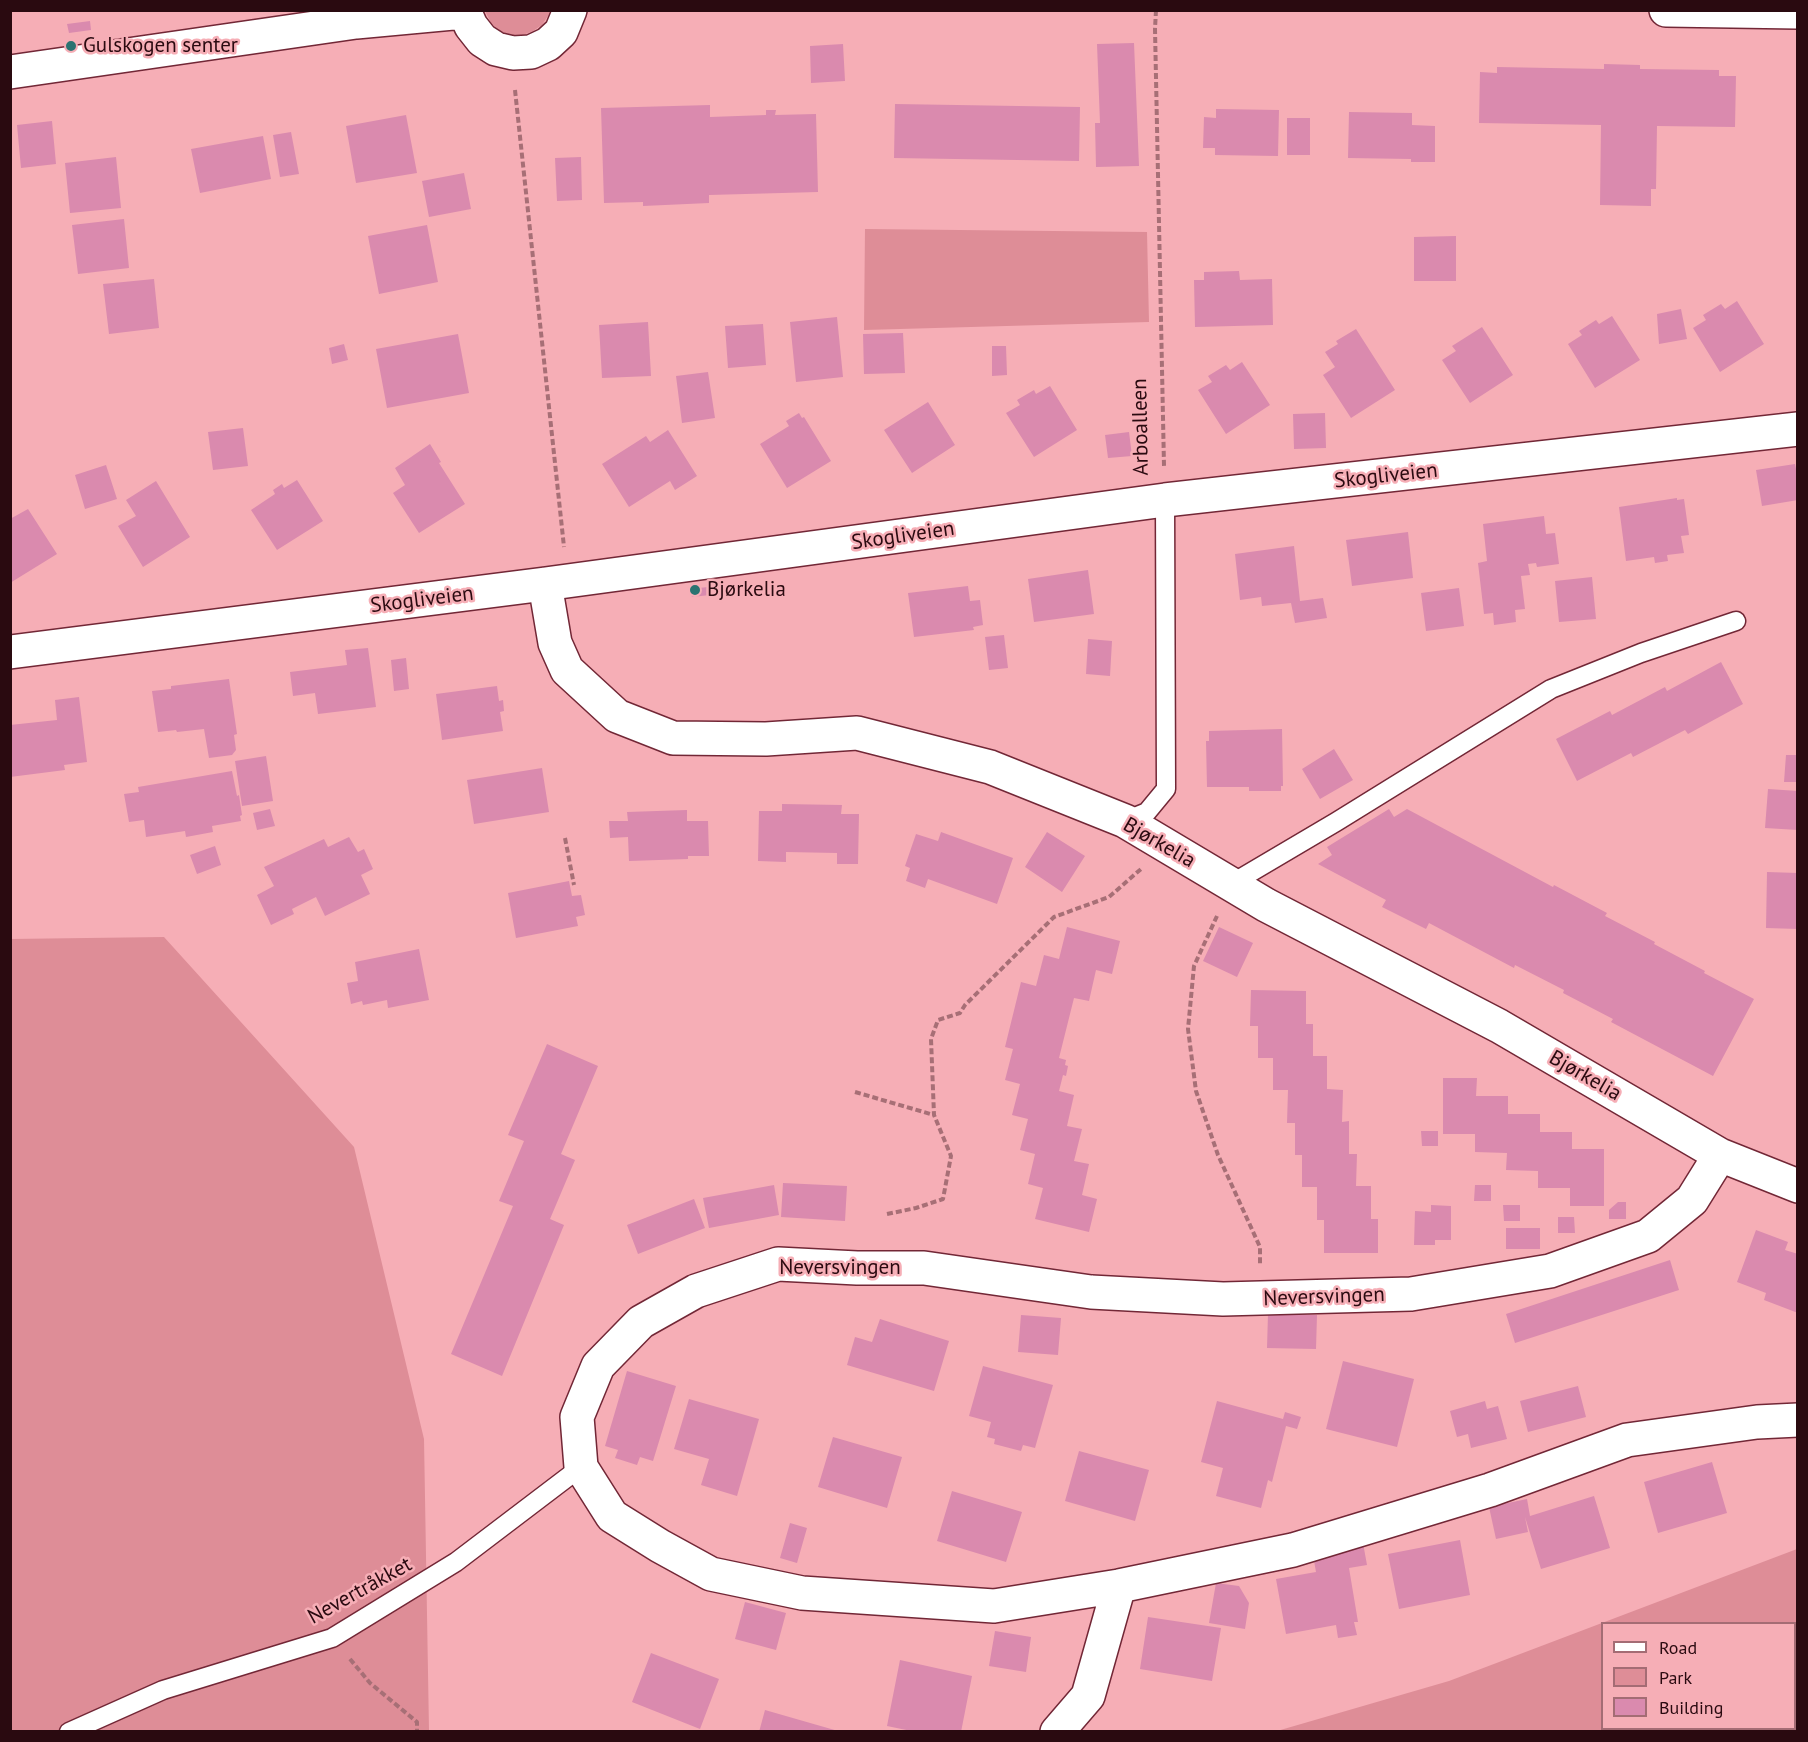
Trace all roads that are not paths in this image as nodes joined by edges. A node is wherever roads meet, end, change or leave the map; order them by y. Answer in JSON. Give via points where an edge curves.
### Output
{"nodes":[{"id":1,"x":570,"y":10,"type":"edge"},
{"id":2,"x":1666,"y":10,"type":"edge"},
{"id":3,"x":464,"y":11,"type":"edge"},
{"id":4,"x":1797,"y":12,"type":"edge"},
{"id":5,"x":10,"y":72,"type":"edge"},
{"id":6,"x":1797,"y":429,"type":"edge"},
{"id":7,"x":1165,"y":500,"type":"junction"},
{"id":8,"x":556,"y":582,"type":"junction"},
{"id":9,"x":1736,"y":621,"type":"dead end"},
{"id":10,"x":10,"y":652,"type":"edge"},
{"id":11,"x":1125,"y":821,"type":"junction"},
{"id":12,"x":1231,"y":884,"type":"junction"},
{"id":13,"x":1720,"y":1155,"type":"junction"},
{"id":14,"x":1797,"y":1186,"type":"edge"},
{"id":15,"x":1797,"y":1420,"type":"edge"},
{"id":16,"x":581,"y":1467,"type":"junction"},
{"id":17,"x":1119,"y":1586,"type":"junction"},
{"id":18,"x":69,"y":1731,"type":"edge"},
{"id":19,"x":1057,"y":1731,"type":"edge"}],
"edges":[{"from":1,"to":3,"type":"street","via":[[561,32],[548,44],[531,52],[513,53],[496,49],[482,39]]},
{"from":2,"to":4,"type":"street"},
{"from":3,"to":5,"type":"street","via":[[356,22]]},
{"from":6,"to":7,"type":"street","name":"Skogliveien"},
{"from":7,"to":8,"type":"street","name":"Skogliveien"},
{"from":7,"to":11,"type":"lane","name":"Arboalleen","via":[[1166,789],[1147,812]]},
{"from":8,"to":10,"type":"street","name":"Skogliveien"},
{"from":8,"to":11,"type":"street","name":"Bjørkelia","via":[[555,643],[567,670],[617,716],[673,738],[766,739],[857,733],[990,767]]},
{"from":9,"to":12,"type":"lane","via":[[1641,653],[1551,690]]},
{"from":11,"to":12,"type":"street","name":"Bjørkelia"},
{"from":12,"to":13,"type":"street","name":"Bjørkelia","via":[[1500,1026]]},
{"from":13,"to":14,"type":"street","name":"Bjørkelia"},
{"from":13,"to":16,"type":"street","name":"Neversvingen","via":[[1692,1200],[1648,1236],[1550,1270],[1411,1294],[1223,1299],[1091,1292],[924,1268],[778,1264],[696,1291],[641,1322],[598,1366],[577,1417]]},
{"from":15,"to":17,"type":"street","name":"Neversvingen","via":[[1627,1440],[1490,1490],[1293,1550]]},
{"from":16,"to":17,"type":"street","name":"Neversvingen","via":[[612,1516],[711,1574],[802,1593],[994,1606]]},
{"from":16,"to":18,"type":"lane","name":"Nevertråkket","via":[[456,1562],[332,1638],[163,1690]]},
{"from":17,"to":19,"type":"street","via":[[1088,1696]]}]}
